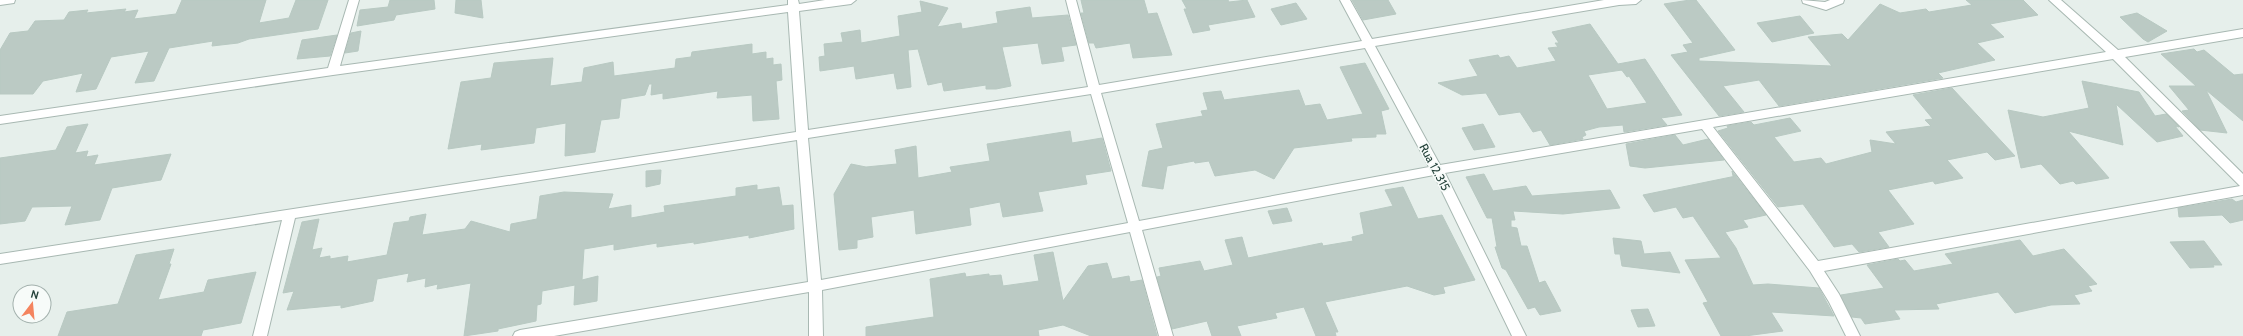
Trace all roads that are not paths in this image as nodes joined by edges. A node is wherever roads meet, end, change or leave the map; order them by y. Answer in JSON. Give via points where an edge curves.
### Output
{"nodes":[{"id":1,"x":10,"y":0,"type":"edge"},
{"id":2,"x":354,"y":0,"type":"edge"},
{"id":3,"x":851,"y":0,"type":"edge"},
{"id":4,"x":1071,"y":0,"type":"edge"},
{"id":5,"x":1345,"y":0,"type":"edge"},
{"id":6,"x":1618,"y":0,"type":"edge"},
{"id":7,"x":1636,"y":0,"type":"edge"},
{"id":8,"x":1807,"y":0,"type":"edge"},
{"id":9,"x":1839,"y":0,"type":"edge"},
{"id":10,"x":2054,"y":0,"type":"edge"},
{"id":11,"x":0,"y":1,"type":"edge"},
{"id":12,"x":793,"y":4,"type":"edge"},
{"id":13,"x":2243,"y":32,"type":"edge"},
{"id":14,"x":1367,"y":43,"type":"junction"},
{"id":15,"x":2114,"y":53,"type":"junction"},
{"id":16,"x":333,"y":71,"type":"junction"},
{"id":17,"x":1094,"y":90,"type":"junction"},
{"id":18,"x":0,"y":120,"type":"edge"},
{"id":19,"x":1705,"y":125,"type":"junction"},
{"id":20,"x":801,"y":136,"type":"junction"},
{"id":21,"x":1437,"y":170,"type":"junction"},
{"id":22,"x":2243,"y":182,"type":"edge"},
{"id":23,"x":2243,"y":190,"type":"edge"},
{"id":24,"x":290,"y":213,"type":"junction"},
{"id":25,"x":1137,"y":227,"type":"junction"},
{"id":26,"x":0,"y":259,"type":"edge"},
{"id":27,"x":1815,"y":267,"type":"junction"},
{"id":28,"x":815,"y":286,"type":"junction"},
{"id":29,"x":260,"y":336,"type":"edge"},
{"id":30,"x":520,"y":336,"type":"edge"},
{"id":31,"x":816,"y":336,"type":"edge"},
{"id":32,"x":1166,"y":336,"type":"edge"},
{"id":33,"x":1519,"y":336,"type":"edge"},
{"id":34,"x":1853,"y":336,"type":"edge"}],
"edges":[{"from":1,"to":11,"type":"street"},
{"from":2,"to":16,"type":"street"},
{"from":3,"to":12,"type":"street"},
{"from":4,"to":17,"type":"street"},
{"from":5,"to":14,"type":"street","name":"Rua 12.315"},
{"from":6,"to":7,"type":"street"},
{"from":6,"to":14,"type":"street"},
{"from":8,"to":9,"type":"street","via":[[1826,6]]},
{"from":10,"to":15,"type":"street"},
{"from":12,"to":16,"type":"street"},
{"from":12,"to":20,"type":"street"},
{"from":13,"to":15,"type":"street"},
{"from":14,"to":17,"type":"street"},
{"from":14,"to":21,"type":"street","name":"Rua 12.315"},
{"from":15,"to":19,"type":"street"},
{"from":15,"to":22,"type":"street"},
{"from":16,"to":18,"type":"street"},
{"from":17,"to":20,"type":"street"},
{"from":17,"to":25,"type":"street"},
{"from":19,"to":21,"type":"street"},
{"from":19,"to":27,"type":"street"},
{"from":20,"to":24,"type":"street"},
{"from":20,"to":28,"type":"street"},
{"from":21,"to":25,"type":"street"},
{"from":21,"to":33,"type":"street","name":"Rua 12.315"},
{"from":23,"to":27,"type":"street"},
{"from":24,"to":26,"type":"street"},
{"from":24,"to":29,"type":"street"},
{"from":25,"to":28,"type":"street"},
{"from":25,"to":32,"type":"street"},
{"from":27,"to":34,"type":"street"},
{"from":28,"to":30,"type":"street"},
{"from":28,"to":31,"type":"street"}]}
